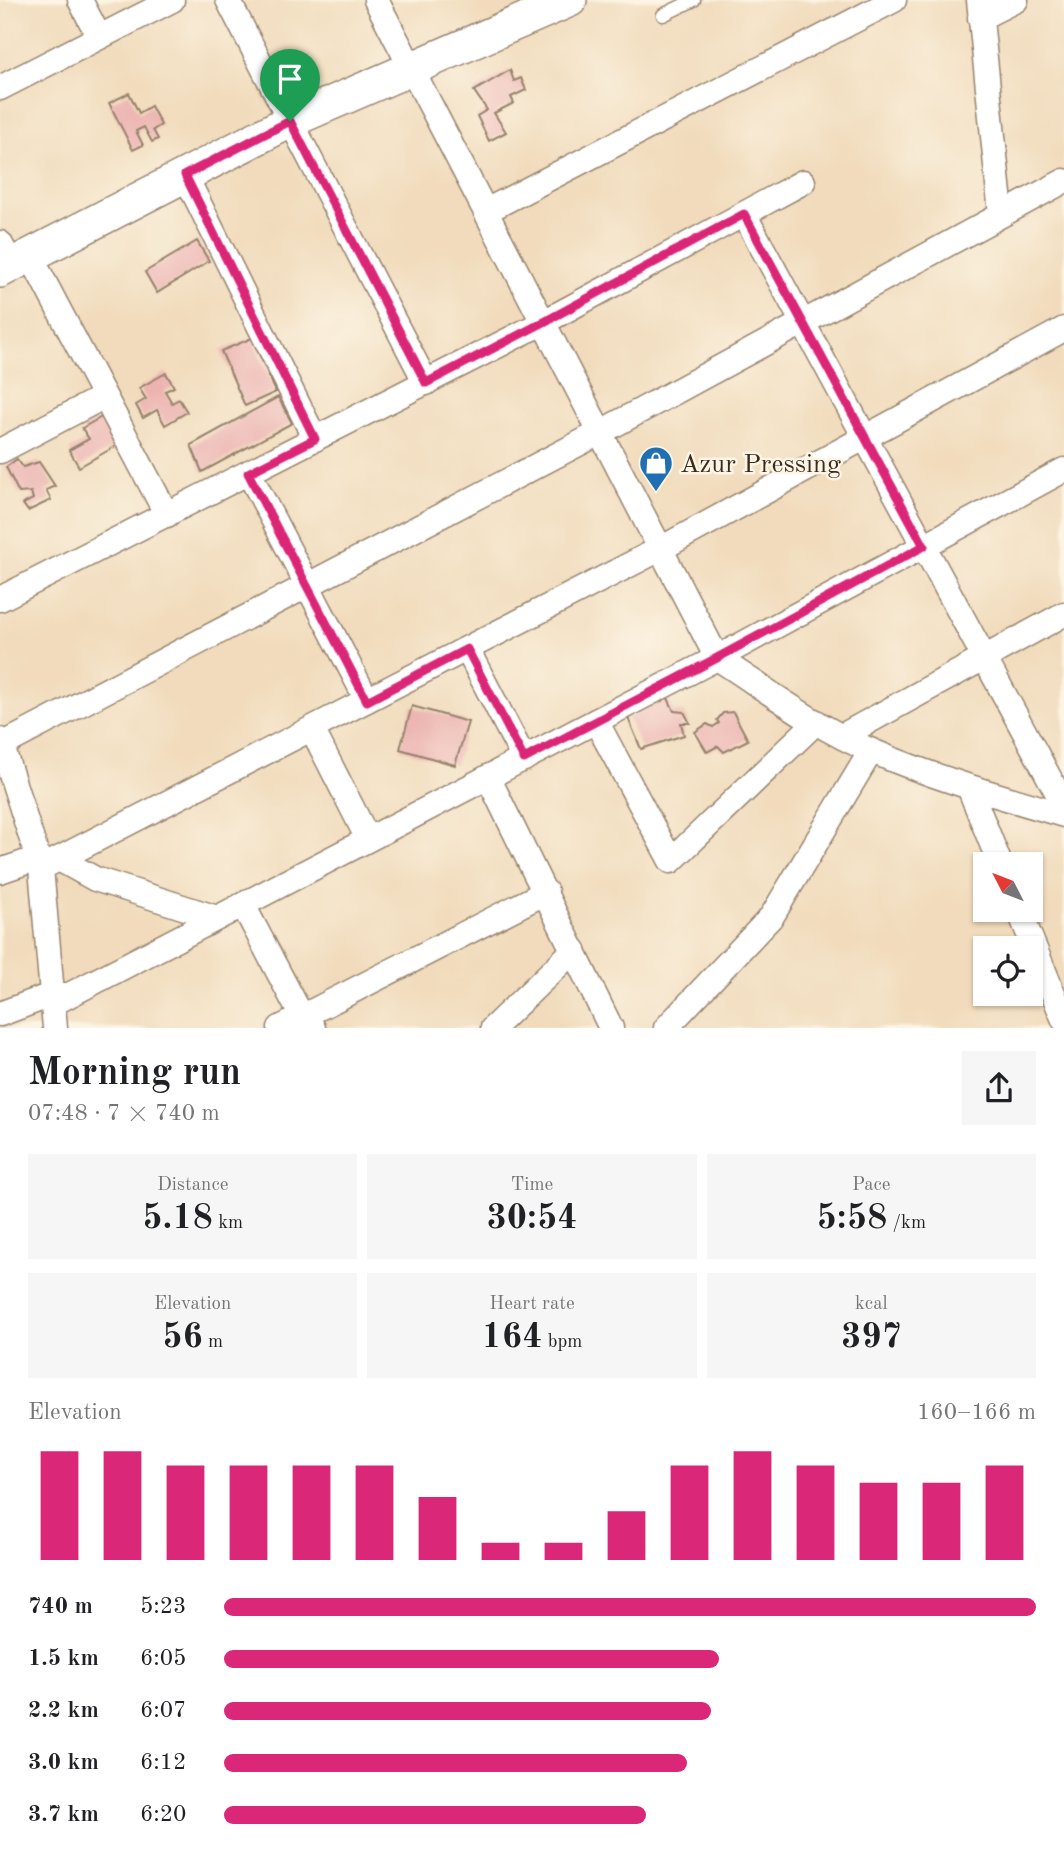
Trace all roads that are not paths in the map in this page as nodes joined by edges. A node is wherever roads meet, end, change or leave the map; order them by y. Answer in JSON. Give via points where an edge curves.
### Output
{"nodes":[{"id":1,"x":80,"y":0,"type":"edge"},
{"id":2,"x":172,"y":0,"type":"edge"},
{"id":3,"x":228,"y":0,"type":"edge"},
{"id":4,"x":376,"y":0,"type":"edge"},
{"id":5,"x":570,"y":0,"type":"edge"},
{"id":6,"x":694,"y":0,"type":"edge"},
{"id":7,"x":894,"y":0,"type":"edge"},
{"id":8,"x":1016,"y":0,"type":"edge"},
{"id":9,"x":979,"y":9,"type":"edge"},
{"id":10,"x":663,"y":15,"type":"dead end"},
{"id":11,"x":99,"y":37,"type":"junction"},
{"id":12,"x":412,"y":69,"type":"junction"},
{"id":13,"x":0,"y":88,"type":"edge"},
{"id":14,"x":290,"y":121,"type":"junction"},
{"id":15,"x":185,"y":175,"type":"junction"},
{"id":16,"x":1064,"y":181,"type":"edge"},
{"id":17,"x":803,"y":182,"type":"dead end"},
{"id":18,"x":486,"y":211,"type":"junction"},
{"id":19,"x":744,"y":214,"type":"junction"},
{"id":20,"x":1001,"y":214,"type":"junction"},
{"id":21,"x":10,"y":258,"type":"edge"},
{"id":22,"x":544,"y":322,"type":"junction"},
{"id":23,"x":803,"y":322,"type":"junction"},
{"id":24,"x":1064,"y":329,"type":"edge"},
{"id":25,"x":426,"y":383,"type":"junction"},
{"id":26,"x":103,"y":397,"type":"junction"},
{"id":27,"x":601,"y":432,"type":"junction"},
{"id":28,"x":865,"y":437,"type":"junction"},
{"id":29,"x":315,"y":439,"type":"junction"},
{"id":30,"x":0,"y":451,"type":"edge"},
{"id":31,"x":1064,"y":470,"type":"edge"},
{"id":32,"x":248,"y":473,"type":"junction"},
{"id":33,"x":167,"y":515,"type":"junction"},
{"id":34,"x":924,"y":546,"type":"junction"},
{"id":35,"x":662,"y":548,"type":"junction"},
{"id":36,"x":307,"y":586,"type":"junction"},
{"id":37,"x":0,"y":599,"type":"edge"},
{"id":38,"x":1064,"y":614,"type":"edge"},
{"id":39,"x":467,"y":649,"type":"junction"},
{"id":40,"x":717,"y":658,"type":"junction"},
{"id":41,"x":984,"y":658,"type":"junction"},
{"id":42,"x":367,"y":701,"type":"junction"},
{"id":43,"x":596,"y":721,"type":"junction"},
{"id":44,"x":816,"y":722,"type":"junction"},
{"id":45,"x":312,"y":729,"type":"junction"},
{"id":46,"x":842,"y":736,"type":"junction"},
{"id":47,"x":1,"y":743,"type":"edge"},
{"id":48,"x":871,"y":751,"type":"junction"},
{"id":49,"x":524,"y":759,"type":"junction"},
{"id":50,"x":488,"y":777,"type":"junction"},
{"id":51,"x":969,"y":787,"type":"junction"},
{"id":52,"x":1064,"y":805,"type":"edge"},
{"id":53,"x":1064,"y":815,"type":"edge"},
{"id":54,"x":368,"y":839,"type":"junction"},
{"id":55,"x":995,"y":852,"type":"edge"},
{"id":56,"x":46,"y":862,"type":"junction"},
{"id":57,"x":0,"y":871,"type":"edge"},
{"id":58,"x":546,"y":892,"type":"junction"},
{"id":59,"x":243,"y":905,"type":"junction"},
{"id":60,"x":217,"y":918,"type":"junction"},
{"id":61,"x":1024,"y":922,"type":"edge"},
{"id":62,"x":574,"y":950,"type":"junction"},
{"id":63,"x":53,"y":1009,"type":"edge"},
{"id":64,"x":0,"y":1014,"type":"edge"},
{"id":65,"x":1064,"y":1020,"type":"edge"},
{"id":66,"x":298,"y":1024,"type":"edge"},
{"id":67,"x":675,"y":1024,"type":"edge"},
{"id":68,"x":493,"y":1027,"type":"edge"},
{"id":69,"x":611,"y":1027,"type":"edge"}],
"edges":[{"from":1,"to":11,"type":"street"},
{"from":2,"to":11,"type":"street"},
{"from":3,"to":14,"type":"street"},
{"from":4,"to":12,"type":"street"},
{"from":5,"to":12,"type":"street"},
{"from":6,"to":10,"type":"lane"},
{"from":7,"to":18,"type":"street"},
{"from":8,"to":9,"type":"street"},
{"from":9,"to":20,"type":"street"},
{"from":11,"to":13,"type":"street"},
{"from":12,"to":14,"type":"street"},
{"from":12,"to":18,"type":"street"},
{"from":14,"to":15,"type":"street"},
{"from":14,"to":25,"type":"street"},
{"from":15,"to":21,"type":"street"},
{"from":15,"to":29,"type":"street"},
{"from":16,"to":20,"type":"street"},
{"from":17,"to":19,"type":"street"},
{"from":18,"to":22,"type":"street"},
{"from":19,"to":22,"type":"street"},
{"from":19,"to":23,"type":"street"},
{"from":20,"to":23,"type":"street"},
{"from":21,"to":26,"type":"street"},
{"from":22,"to":25,"type":"street"},
{"from":22,"to":27,"type":"street"},
{"from":23,"to":27,"type":"street"},
{"from":23,"to":28,"type":"street"},
{"from":24,"to":28,"type":"street"},
{"from":25,"to":29,"type":"street"},
{"from":26,"to":30,"type":"street"},
{"from":26,"to":33,"type":"street"},
{"from":27,"to":35,"type":"street"},
{"from":27,"to":36,"type":"street"},
{"from":28,"to":34,"type":"street"},
{"from":28,"to":35,"type":"street"},
{"from":29,"to":32,"type":"street"},
{"from":31,"to":34,"type":"street"},
{"from":32,"to":33,"type":"street"},
{"from":32,"to":36,"type":"street"},
{"from":33,"to":37,"type":"street"},
{"from":34,"to":40,"type":"street"},
{"from":34,"to":41,"type":"street"},
{"from":35,"to":39,"type":"street"},
{"from":35,"to":40,"type":"street"},
{"from":36,"to":42,"type":"street"},
{"from":36,"to":47,"type":"street"},
{"from":38,"to":41,"type":"street"},
{"from":39,"to":42,"type":"street"},
{"from":39,"to":49,"type":"street"},
{"from":40,"to":43,"type":"street"},
{"from":40,"to":44,"type":"street"},
{"from":41,"to":46,"type":"street"},
{"from":41,"to":52,"type":"street"},
{"from":42,"to":45,"type":"street"},
{"from":43,"to":44,"type":"street","via":[[671,861]]},
{"from":43,"to":49,"type":"street"},
{"from":44,"to":46,"type":"street"},
{"from":45,"to":54,"type":"street"},
{"from":45,"to":56,"type":"street"},
{"from":46,"to":48,"type":"street"},
{"from":47,"to":56,"type":"street"},
{"from":48,"to":51,"type":"street"},
{"from":48,"to":67,"type":"street","via":[[772,916]]},
{"from":49,"to":50,"type":"street"},
{"from":50,"to":54,"type":"street"},
{"from":50,"to":58,"type":"street"},
{"from":51,"to":53,"type":"street"},
{"from":51,"to":55,"type":"street"},
{"from":54,"to":59,"type":"street"},
{"from":56,"to":57,"type":"street"},
{"from":56,"to":60,"type":"street"},
{"from":56,"to":63,"type":"street"},
{"from":58,"to":62,"type":"street"},
{"from":58,"to":66,"type":"street"},
{"from":59,"to":60,"type":"street"},
{"from":59,"to":66,"type":"street"},
{"from":60,"to":63,"type":"street"},
{"from":61,"to":65,"type":"street"},
{"from":62,"to":68,"type":"street"},
{"from":62,"to":69,"type":"street"},
{"from":63,"to":64,"type":"street"}]}
